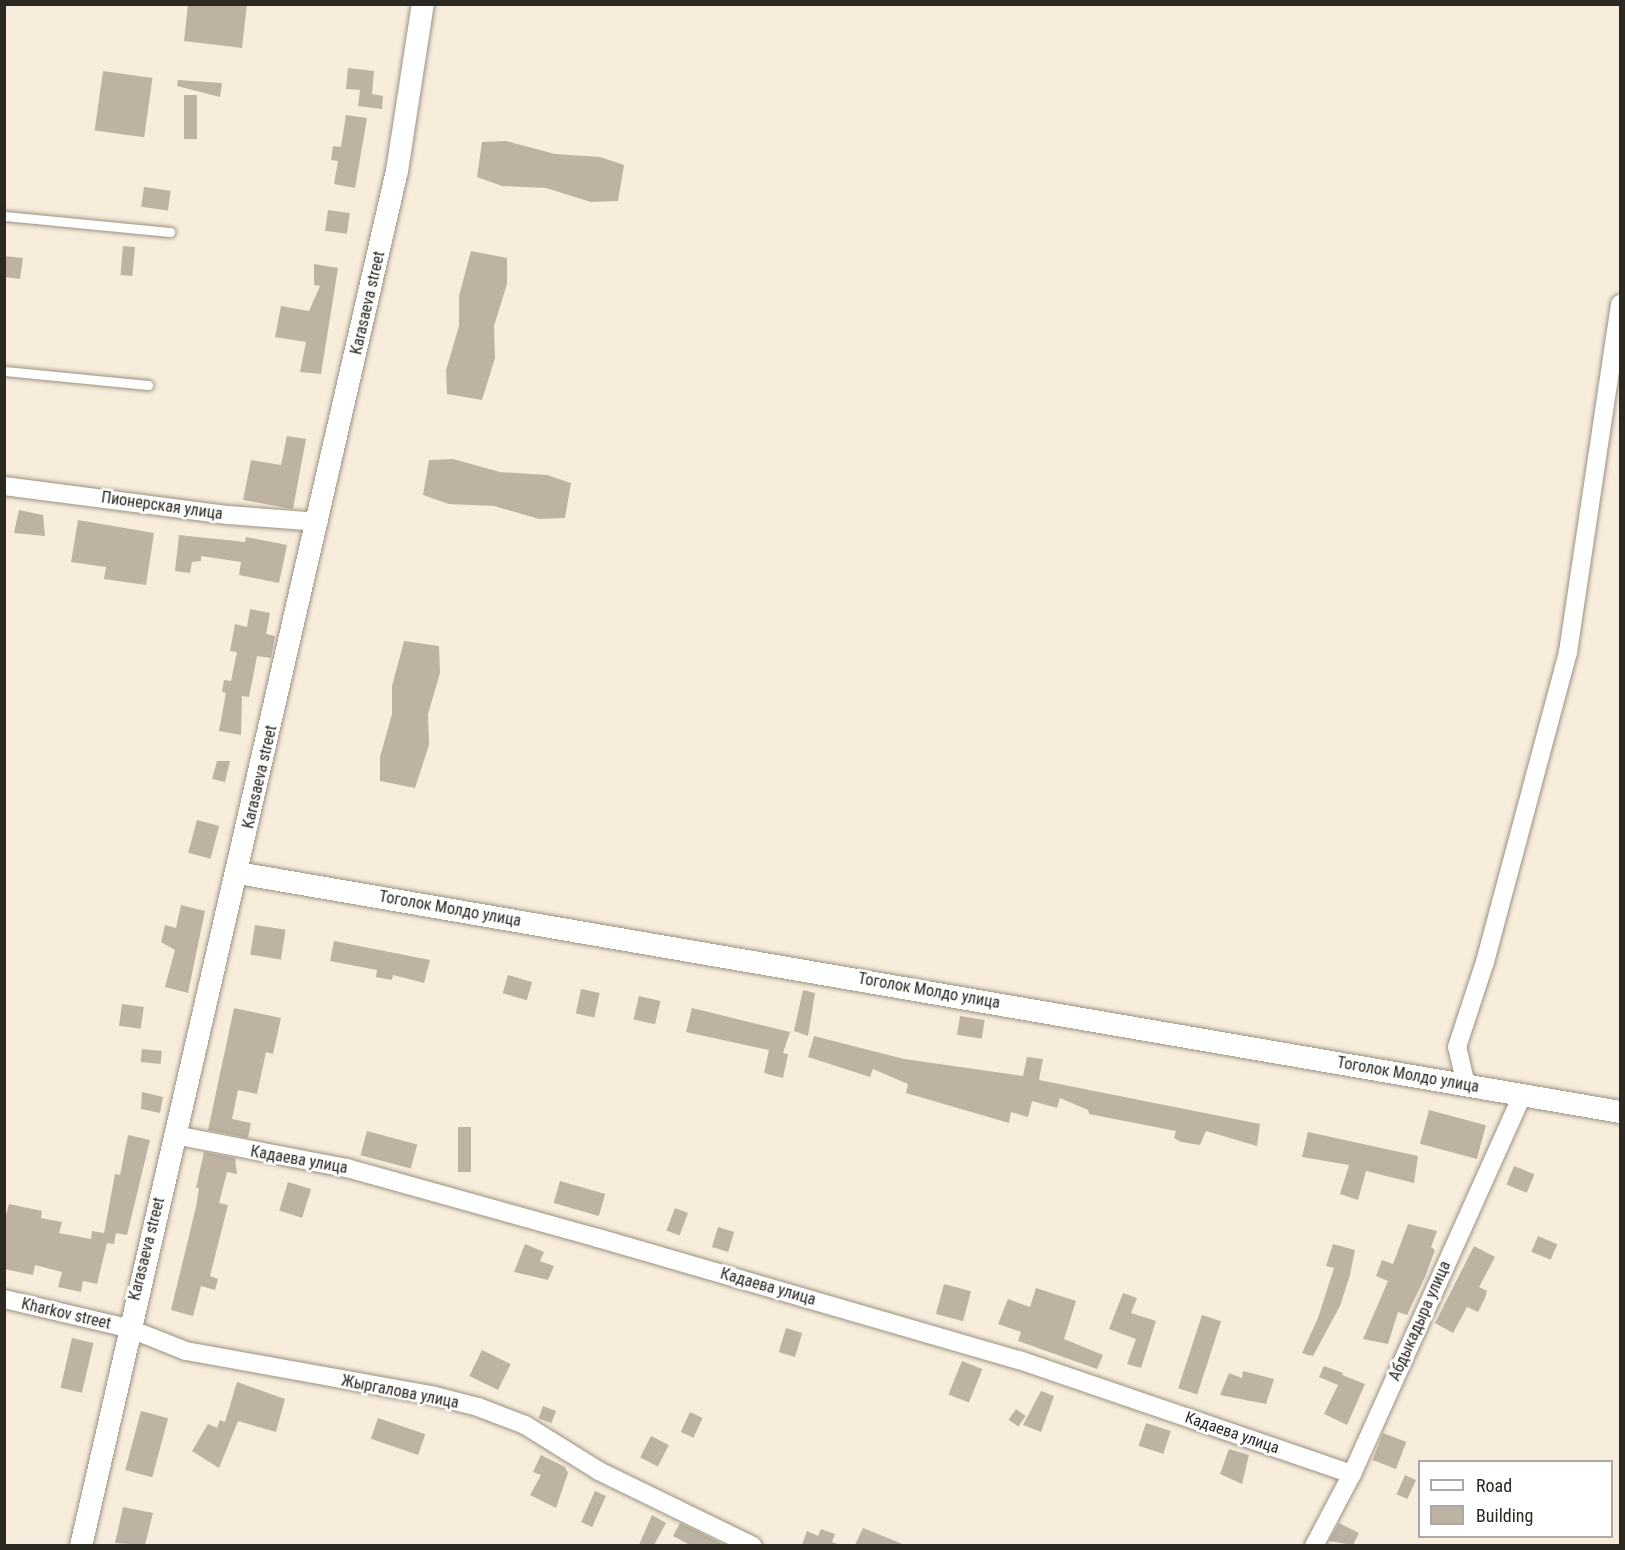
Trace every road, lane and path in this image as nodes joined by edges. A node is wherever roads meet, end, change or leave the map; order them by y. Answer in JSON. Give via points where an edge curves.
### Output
{"nodes":[{"id":1,"x":423,"y":4,"type":"edge"},
{"id":2,"x":4,"y":216,"type":"edge"},
{"id":3,"x":170,"y":232,"type":"dead end"},
{"id":4,"x":1620,"y":304,"type":"edge"},
{"id":5,"x":4,"y":370,"type":"edge"},
{"id":6,"x":148,"y":385,"type":"dead end"},
{"id":7,"x":6,"y":484,"type":"edge"},
{"id":8,"x":320,"y":522,"type":"junction"},
{"id":9,"x":238,"y":873,"type":"junction"},
{"id":10,"x":1466,"y":1085,"type":"junction"},
{"id":11,"x":1522,"y":1095,"type":"junction"},
{"id":12,"x":1620,"y":1112,"type":"edge"},
{"id":13,"x":175,"y":1135,"type":"junction"},
{"id":14,"x":4,"y":1299,"type":"edge"},
{"id":15,"x":128,"y":1328,"type":"junction"},
{"id":16,"x":1352,"y":1474,"type":"junction"},
{"id":17,"x":81,"y":1545,"type":"edge"},
{"id":18,"x":753,"y":1545,"type":"edge"},
{"id":19,"x":1314,"y":1545,"type":"edge"}],
"edges":[{"from":1,"to":8,"type":"street","name":"Karasaeva street","via":[[398,171]]},
{"from":2,"to":3,"type":"lane"},
{"from":4,"to":10,"type":"street","via":[[1568,652],[1485,962],[1457,1047]]},
{"from":5,"to":6,"type":"lane"},
{"from":7,"to":8,"type":"street","name":"Пионерская улица","via":[[228,515]]},
{"from":8,"to":9,"type":"street","name":"Karasaeva street"},
{"from":9,"to":10,"type":"street","name":"Тоголок Молдо улица"},
{"from":9,"to":13,"type":"street","name":"Karasaeva street"},
{"from":10,"to":11,"type":"street","name":"Тоголок Молдо улица"},
{"from":11,"to":12,"type":"street","name":"Тоголок Молдо улица"},
{"from":11,"to":16,"type":"street","name":"Абдыкадыра улица"},
{"from":13,"to":15,"type":"street","name":"Karasaeva street"},
{"from":13,"to":16,"type":"street","name":"Кадаева улица","via":[[347,1168],[598,1238],[1019,1360]]},
{"from":14,"to":15,"type":"street","name":"Kharkov street"},
{"from":15,"to":17,"type":"street","name":"Karasaeva street"},
{"from":15,"to":18,"type":"street","name":"Жыргалова улица","via":[[186,1351],[435,1395],[478,1407],[525,1425],[599,1471]]},
{"from":16,"to":19,"type":"street","name":"Абдыкадыра улица"}]}
